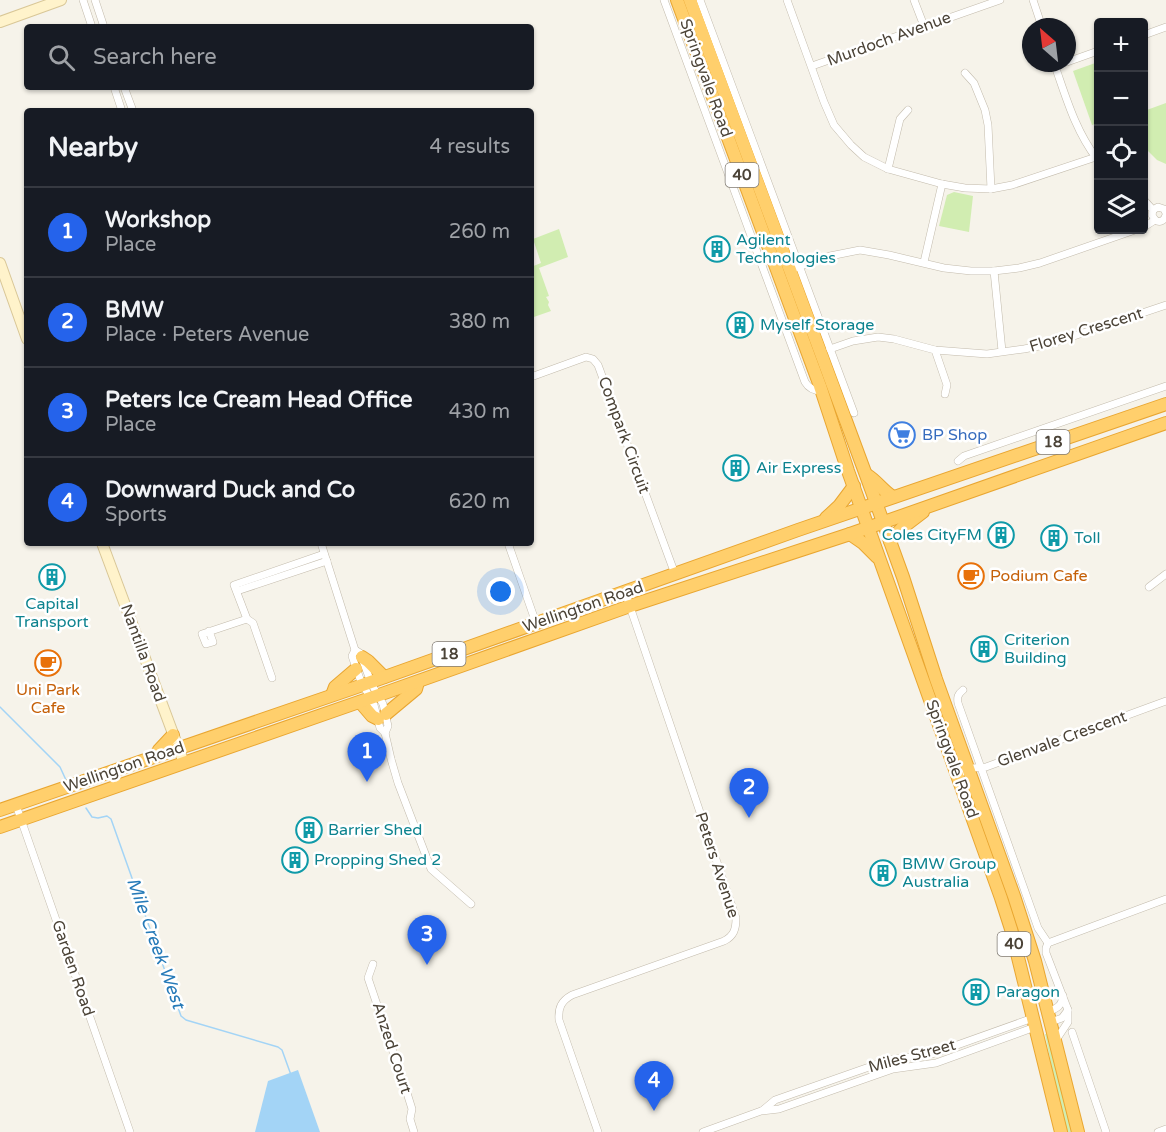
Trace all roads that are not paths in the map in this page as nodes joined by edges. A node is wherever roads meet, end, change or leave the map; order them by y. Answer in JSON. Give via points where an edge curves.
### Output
{"nodes":[{"id":1,"x":61,"y":0,"type":"edge"},
{"id":2,"x":83,"y":0,"type":"edge"},
{"id":3,"x":95,"y":0,"type":"edge"},
{"id":4,"x":664,"y":0,"type":"edge"},
{"id":5,"x":677,"y":0,"type":"edge"},
{"id":6,"x":690,"y":0,"type":"edge"},
{"id":7,"x":700,"y":0,"type":"edge"},
{"id":8,"x":787,"y":0,"type":"edge"},
{"id":9,"x":914,"y":0,"type":"edge"},
{"id":10,"x":1000,"y":0,"type":"edge"},
{"id":11,"x":1033,"y":0,"type":"edge"},
{"id":12,"x":43,"y":3,"type":"edge"},
{"id":13,"x":1039,"y":18,"type":"edge"},
{"id":14,"x":0,"y":22,"type":"edge"},
{"id":15,"x":91,"y":24,"type":"edge"},
{"id":16,"x":103,"y":24,"type":"edge"},
{"id":17,"x":924,"y":26,"type":"junction"},
{"id":18,"x":1166,"y":27,"type":"edge"},
{"id":19,"x":1148,"y":33,"type":"edge"},
{"id":20,"x":1094,"y":52,"type":"edge"},
{"id":21,"x":1076,"y":59,"type":"edge"},
{"id":22,"x":812,"y":66,"type":"junction"},
{"id":23,"x":1058,"y":72,"type":"edge"},
{"id":24,"x":965,"y":73,"type":"dead end"},
{"id":25,"x":705,"y":75,"type":"junction"},
{"id":26,"x":115,"y":90,"type":"edge"},
{"id":27,"x":125,"y":90,"type":"edge"},
{"id":28,"x":121,"y":108,"type":"edge"},
{"id":29,"x":132,"y":108,"type":"edge"},
{"id":30,"x":908,"y":110,"type":"dead end"},
{"id":31,"x":739,"y":118,"type":"junction"},
{"id":32,"x":1094,"y":154,"type":"edge"},
{"id":33,"x":1094,"y":159,"type":"edge"},
{"id":34,"x":888,"y":169,"type":"junction"},
{"id":35,"x":942,"y":184,"type":"junction"},
{"id":36,"x":991,"y":189,"type":"junction"},
{"id":37,"x":1148,"y":205,"type":"edge"},
{"id":38,"x":1153,"y":210,"type":"junction"},
{"id":39,"x":1166,"y":214,"type":"edge"},
{"id":40,"x":1155,"y":220,"type":"junction"},
{"id":41,"x":1148,"y":224,"type":"edge"},
{"id":42,"x":1123,"y":234,"type":"edge"},
{"id":43,"x":924,"y":262,"type":"junction"},
{"id":44,"x":0,"y":263,"type":"edge"},
{"id":45,"x":789,"y":270,"type":"junction"},
{"id":46,"x":994,"y":271,"type":"junction"},
{"id":47,"x":1166,"y":305,"type":"edge"},
{"id":48,"x":24,"y":331,"type":"edge"},
{"id":49,"x":830,"y":349,"type":"junction"},
{"id":50,"x":935,"y":350,"type":"junction"},
{"id":51,"x":1002,"y":351,"type":"junction"},
{"id":52,"x":534,"y":376,"type":"edge"},
{"id":53,"x":1166,"y":386,"type":"edge"},
{"id":54,"x":827,"y":389,"type":"junction"},
{"id":55,"x":945,"y":394,"type":"dead end"},
{"id":56,"x":1163,"y":404,"type":"edge"},
{"id":57,"x":849,"y":410,"type":"junction"},
{"id":58,"x":1166,"y":422,"type":"edge"},
{"id":59,"x":958,"y":461,"type":"dead end"},
{"id":60,"x":866,"y":475,"type":"junction"},
{"id":61,"x":854,"y":486,"type":"junction"},
{"id":62,"x":893,"y":497,"type":"junction"},
{"id":63,"x":876,"y":503,"type":"junction"},
{"id":64,"x":931,"y":506,"type":"junction"},
{"id":65,"x":862,"y":508,"type":"junction"},
{"id":66,"x":823,"y":521,"type":"junction"},
{"id":67,"x":883,"y":522,"type":"junction"},
{"id":68,"x":869,"y":528,"type":"junction"},
{"id":69,"x":850,"y":534,"type":"junction"},
{"id":70,"x":890,"y":541,"type":"junction"},
{"id":71,"x":103,"y":546,"type":"edge"},
{"id":72,"x":322,"y":546,"type":"edge"},
{"id":73,"x":509,"y":546,"type":"edge"},
{"id":74,"x":326,"y":557,"type":"junction"},
{"id":75,"x":880,"y":560,"type":"junction"},
{"id":76,"x":675,"y":574,"type":"junction"},
{"id":77,"x":1166,"y":574,"type":"edge"},
{"id":78,"x":1149,"y":587,"type":"dead end"},
{"id":79,"x":625,"y":592,"type":"junction"},
{"id":80,"x":630,"y":606,"type":"junction"},
{"id":81,"x":247,"y":619,"type":"junction"},
{"id":82,"x":536,"y":623,"type":"junction"},
{"id":83,"x":209,"y":631,"type":"dead end"},
{"id":84,"x":358,"y":659,"type":"junction"},
{"id":85,"x":384,"y":677,"type":"junction"},
{"id":86,"x":272,"y":678,"type":"dead end"},
{"id":87,"x":418,"y":682,"type":"junction"},
{"id":88,"x":367,"y":683,"type":"junction"},
{"id":89,"x":963,"y":690,"type":"dead end"},
{"id":90,"x":332,"y":695,"type":"junction"},
{"id":91,"x":370,"y":699,"type":"junction"},
{"id":92,"x":1166,"y":701,"type":"edge"},
{"id":93,"x":382,"y":716,"type":"junction"},
{"id":94,"x":172,"y":733,"type":"junction"},
{"id":95,"x":184,"y":746,"type":"junction"},
{"id":96,"x":155,"y":756,"type":"junction"},
{"id":97,"x":184,"y":763,"type":"junction"},
{"id":98,"x":969,"y":770,"type":"junction"},
{"id":99,"x":16,"y":805,"type":"junction"},
{"id":100,"x":0,"y":810,"type":"edge"},
{"id":101,"x":21,"y":820,"type":"junction"},
{"id":102,"x":0,"y":827,"type":"edge"},
{"id":103,"x":1166,"y":900,"type":"edge"},
{"id":104,"x":471,"y":904,"type":"dead end"},
{"id":105,"x":1048,"y":943,"type":"junction"},
{"id":106,"x":373,"y":964,"type":"dead end"},
{"id":107,"x":1063,"y":996,"type":"junction"},
{"id":108,"x":1068,"y":1010,"type":"junction"},
{"id":109,"x":1050,"y":1017,"type":"junction"},
{"id":110,"x":1034,"y":1023,"type":"junction"},
{"id":111,"x":991,"y":1032,"type":"junction"},
{"id":112,"x":1072,"y":1032,"type":"dead end"},
{"id":113,"x":1056,"y":1041,"type":"junction"},
{"id":114,"x":994,"y":1042,"type":"junction"},
{"id":115,"x":889,"y":1060,"type":"junction"},
{"id":116,"x":893,"y":1069,"type":"junction"},
{"id":117,"x":852,"y":1073,"type":"junction"},
{"id":118,"x":855,"y":1082,"type":"junction"},
{"id":119,"x":810,"y":1088,"type":"junction"},
{"id":120,"x":813,"y":1097,"type":"junction"},
{"id":121,"x":761,"y":1111,"type":"junction"},
{"id":122,"x":1166,"y":1129,"type":"edge"},
{"id":123,"x":130,"y":1132,"type":"edge"},
{"id":124,"x":414,"y":1132,"type":"edge"},
{"id":125,"x":598,"y":1132,"type":"edge"},
{"id":126,"x":703,"y":1132,"type":"edge"},
{"id":127,"x":1061,"y":1132,"type":"edge"},
{"id":128,"x":1078,"y":1132,"type":"edge"},
{"id":129,"x":1106,"y":1132,"type":"edge"},
{"id":130,"x":1158,"y":1132,"type":"edge"}],
"edges":[{"from":1,"to":12,"type":"street"},
{"from":2,"to":15,"type":"street"},
{"from":3,"to":16,"type":"street"},
{"from":4,"to":25,"type":"street","name":"Springvale Road"},
{"from":5,"to":25,"type":"highway","name":"Springvale Road","number":"40"},
{"from":6,"to":25,"type":"highway","name":"Springvale Road","number":"40"},
{"from":7,"to":31,"type":"street"},
{"from":8,"to":22,"type":"street"},
{"from":9,"to":17,"type":"street"},
{"from":10,"to":17,"type":"street","name":"Murdoch Avenue"},
{"from":11,"to":13,"type":"street"},
{"from":12,"to":14,"type":"street"},
{"from":17,"to":22,"type":"street","name":"Murdoch Avenue"},
{"from":18,"to":19,"type":"street"},
{"from":20,"to":21,"type":"street"},
{"from":22,"to":34,"type":"street","via":[[834,125],[864,157]]},
{"from":23,"to":32,"type":"street","via":[[1076,124]]},
{"from":24,"to":36,"type":"street","via":[[974,83],[985,110]]},
{"from":25,"to":31,"type":"highway","name":"Springvale Road","number":"40"},
{"from":25,"to":45,"type":"highway","name":"Springvale Road","number":"40"},
{"from":25,"to":54,"type":"street","via":[[805,382],[814,391]]},
{"from":26,"to":28,"type":"street"},
{"from":27,"to":29,"type":"street"},
{"from":30,"to":34,"type":"street","via":[[900,119]]},
{"from":31,"to":45,"type":"highway","name":"Springvale Road","number":"40"},
{"from":33,"to":36,"type":"street"},
{"from":34,"to":35,"type":"street"},
{"from":35,"to":36,"type":"street"},
{"from":35,"to":43,"type":"street"},
{"from":37,"to":38,"type":"street"},
{"from":38,"to":39,"type":"street","via":[[1160,207]]},
{"from":38,"to":40,"type":"street"},
{"from":39,"to":40,"type":"street","via":[[1162,221]]},
{"from":40,"to":41,"type":"street"},
{"from":42,"to":46,"type":"street","via":[[1040,263]]},
{"from":43,"to":45,"type":"street","via":[[860,250],[830,255]]},
{"from":43,"to":46,"type":"street","via":[[944,268]]},
{"from":44,"to":48,"type":"street"},
{"from":45,"to":49,"type":"street"},
{"from":45,"to":54,"type":"highway","name":"Springvale Road","number":"40"},
{"from":46,"to":51,"type":"street"},
{"from":47,"to":51,"type":"street","name":"Florey Crescent","via":[[1050,344]]},
{"from":49,"to":50,"type":"street","name":"Florey Crescent","via":[[878,337]]},
{"from":49,"to":57,"type":"street"},
{"from":50,"to":51,"type":"street","name":"Florey Crescent","via":[[987,354]]},
{"from":50,"to":55,"type":"street","via":[[947,385]]},
{"from":52,"to":76,"type":"street","name":"Compark Circuit","via":[[586,357],[598,365]]},
{"from":53,"to":59,"type":"street"},
{"from":54,"to":57,"type":"highway","name":"Springvale Road","number":"40"},
{"from":54,"to":61,"type":"highway","name":"Springvale Road","number":"40"},
{"from":56,"to":58,"type":"street"},
{"from":56,"to":62,"type":"highway","name":"Wellington Road","number":"18"},
{"from":57,"to":60,"type":"highway","name":"Springvale Road","number":"40"},
{"from":58,"to":64,"type":"highway","name":"Wellington Road","number":"18"},
{"from":60,"to":62,"type":"highway"},
{"from":60,"to":63,"type":"highway","name":"Springvale Road","number":"40"},
{"from":61,"to":65,"type":"highway","name":"Springvale Road","number":"40"},
{"from":61,"to":66,"type":"highway"},
{"from":62,"to":63,"type":"highway","name":"Wellington Road","number":"18"},
{"from":63,"to":65,"type":"highway","name":"Wellington Road","number":"18"},
{"from":63,"to":67,"type":"highway","name":"Springvale Road","number":"40"},
{"from":64,"to":67,"type":"highway","name":"Wellington Road","number":"18"},
{"from":64,"to":70,"type":"highway"},
{"from":65,"to":66,"type":"highway","name":"Wellington Road","number":"18"},
{"from":65,"to":68,"type":"highway","name":"Springvale Road","number":"40"},
{"from":66,"to":76,"type":"highway","name":"Wellington Road","number":"18"},
{"from":67,"to":68,"type":"highway","name":"Wellington Road","number":"18"},
{"from":67,"to":70,"type":"highway","name":"Springvale Road","number":"40"},
{"from":68,"to":69,"type":"highway","name":"Wellington Road","number":"18"},
{"from":68,"to":75,"type":"highway","name":"Springvale Road","number":"40"},
{"from":69,"to":75,"type":"highway"},
{"from":69,"to":80,"type":"highway","name":"Wellington Road","number":"18"},
{"from":70,"to":98,"type":"highway","name":"Springvale Road","number":"40"},
{"from":71,"to":94,"type":"street","name":"Nantilla Road"},
{"from":72,"to":74,"type":"street"},
{"from":73,"to":82,"type":"street"},
{"from":74,"to":81,"type":"street","via":[[237,591]]},
{"from":74,"to":84,"type":"street"},
{"from":75,"to":98,"type":"highway","name":"Springvale Road","number":"40"},
{"from":76,"to":79,"type":"highway","name":"Wellington Road","number":"18"},
{"from":77,"to":78,"type":"street"},
{"from":79,"to":80,"type":"street","name":"Peters Avenue"},
{"from":79,"to":82,"type":"highway","name":"Wellington Road","number":"18"},
{"from":80,"to":87,"type":"highway","name":"Wellington Road","number":"18"},
{"from":80,"to":125,"type":"street","name":"Peters Avenue","via":[[715,868],[736,918],[735,931],[724,941],[572,995],[560,1005],[559,1020]]},
{"from":81,"to":83,"type":"street"},
{"from":81,"to":86,"type":"street","via":[[254,623]]},
{"from":82,"to":85,"type":"highway","name":"Wellington Road","number":"18"},
{"from":84,"to":85,"type":"highway","via":[[368,661]]},
{"from":84,"to":88,"type":"street"},
{"from":84,"to":88,"type":"street"},
{"from":84,"to":90,"type":"highway"},
{"from":85,"to":88,"type":"highway","name":"Wellington Road","number":"18"},
{"from":87,"to":91,"type":"highway","name":"Wellington Road","number":"18"},
{"from":87,"to":93,"type":"highway","via":[[417,689]]},
{"from":88,"to":90,"type":"highway","name":"Wellington Road","number":"18"},
{"from":88,"to":91,"type":"street"},
{"from":89,"to":98,"type":"street","name":"Springvale Road","via":[[958,703]]},
{"from":90,"to":95,"type":"highway","name":"Wellington Road","number":"18"},
{"from":91,"to":93,"type":"street","via":[[384,704]]},
{"from":91,"to":93,"type":"highway","via":[[372,716]]},
{"from":91,"to":97,"type":"highway","name":"Wellington Road","number":"18"},
{"from":92,"to":98,"type":"street","name":"Glenvale Crescent"},
{"from":93,"to":104,"type":"street","via":[[388,726],[388,749],[398,783],[431,869]]},
{"from":94,"to":95,"type":"highway","via":[[179,733]]},
{"from":94,"to":96,"type":"highway"},
{"from":95,"to":96,"type":"highway","name":"Wellington Road","number":"18"},
{"from":95,"to":97,"type":"street"},
{"from":96,"to":99,"type":"highway","name":"Wellington Road","number":"18"},
{"from":97,"to":101,"type":"highway","name":"Wellington Road","number":"18"},
{"from":98,"to":105,"type":"street","name":"Springvale Road"},
{"from":98,"to":109,"type":"highway","name":"Springvale Road","number":"40","via":[[1023,923]]},
{"from":98,"to":110,"type":"highway","name":"Springvale Road","number":"40"},
{"from":99,"to":100,"type":"highway","name":"Wellington Road","number":"18"},
{"from":99,"to":101,"type":"street","name":"Garden Road"},
{"from":101,"to":102,"type":"highway","name":"Wellington Road","number":"18"},
{"from":101,"to":123,"type":"street","name":"Garden Road"},
{"from":103,"to":105,"type":"street"},
{"from":105,"to":107,"type":"street","name":"Springvale Road","via":[[1046,955]]},
{"from":106,"to":124,"type":"street","name":"Anzed Court","via":[[368,978],[412,1109]]},
{"from":107,"to":108,"type":"street","name":"Springvale Road"},
{"from":107,"to":109,"type":"street"},
{"from":108,"to":109,"type":"street","via":[[1062,1018]]},
{"from":108,"to":113,"type":"street","via":[[1068,1022]]},
{"from":109,"to":110,"type":"highway"},
{"from":109,"to":113,"type":"highway","name":"Springvale Road","number":"40"},
{"from":110,"to":111,"type":"street","name":"Miles Street"},
{"from":110,"to":114,"type":"street","name":"Miles Street"},
{"from":110,"to":127,"type":"highway","name":"Springvale Road","number":"40"},
{"from":111,"to":114,"type":"street"},
{"from":111,"to":115,"type":"street","name":"Miles Street","via":[[932,1054]]},
{"from":112,"to":129,"type":"street"},
{"from":113,"to":128,"type":"highway","name":"Springvale Road","number":"40"},
{"from":114,"to":116,"type":"street","name":"Miles Street","via":[[936,1063]]},
{"from":115,"to":116,"type":"street"},
{"from":115,"to":117,"type":"street","name":"Miles Street"},
{"from":116,"to":118,"type":"street","name":"Miles Street"},
{"from":117,"to":118,"type":"street"},
{"from":117,"to":119,"type":"street","name":"Miles Street"},
{"from":118,"to":120,"type":"street","name":"Miles Street"},
{"from":119,"to":120,"type":"street"},
{"from":119,"to":121,"type":"street","name":"Miles Street","via":[[775,1101]]},
{"from":120,"to":121,"type":"street","name":"Miles Street"},
{"from":121,"to":126,"type":"street","name":"Miles Street"},
{"from":122,"to":130,"type":"street"}]}
